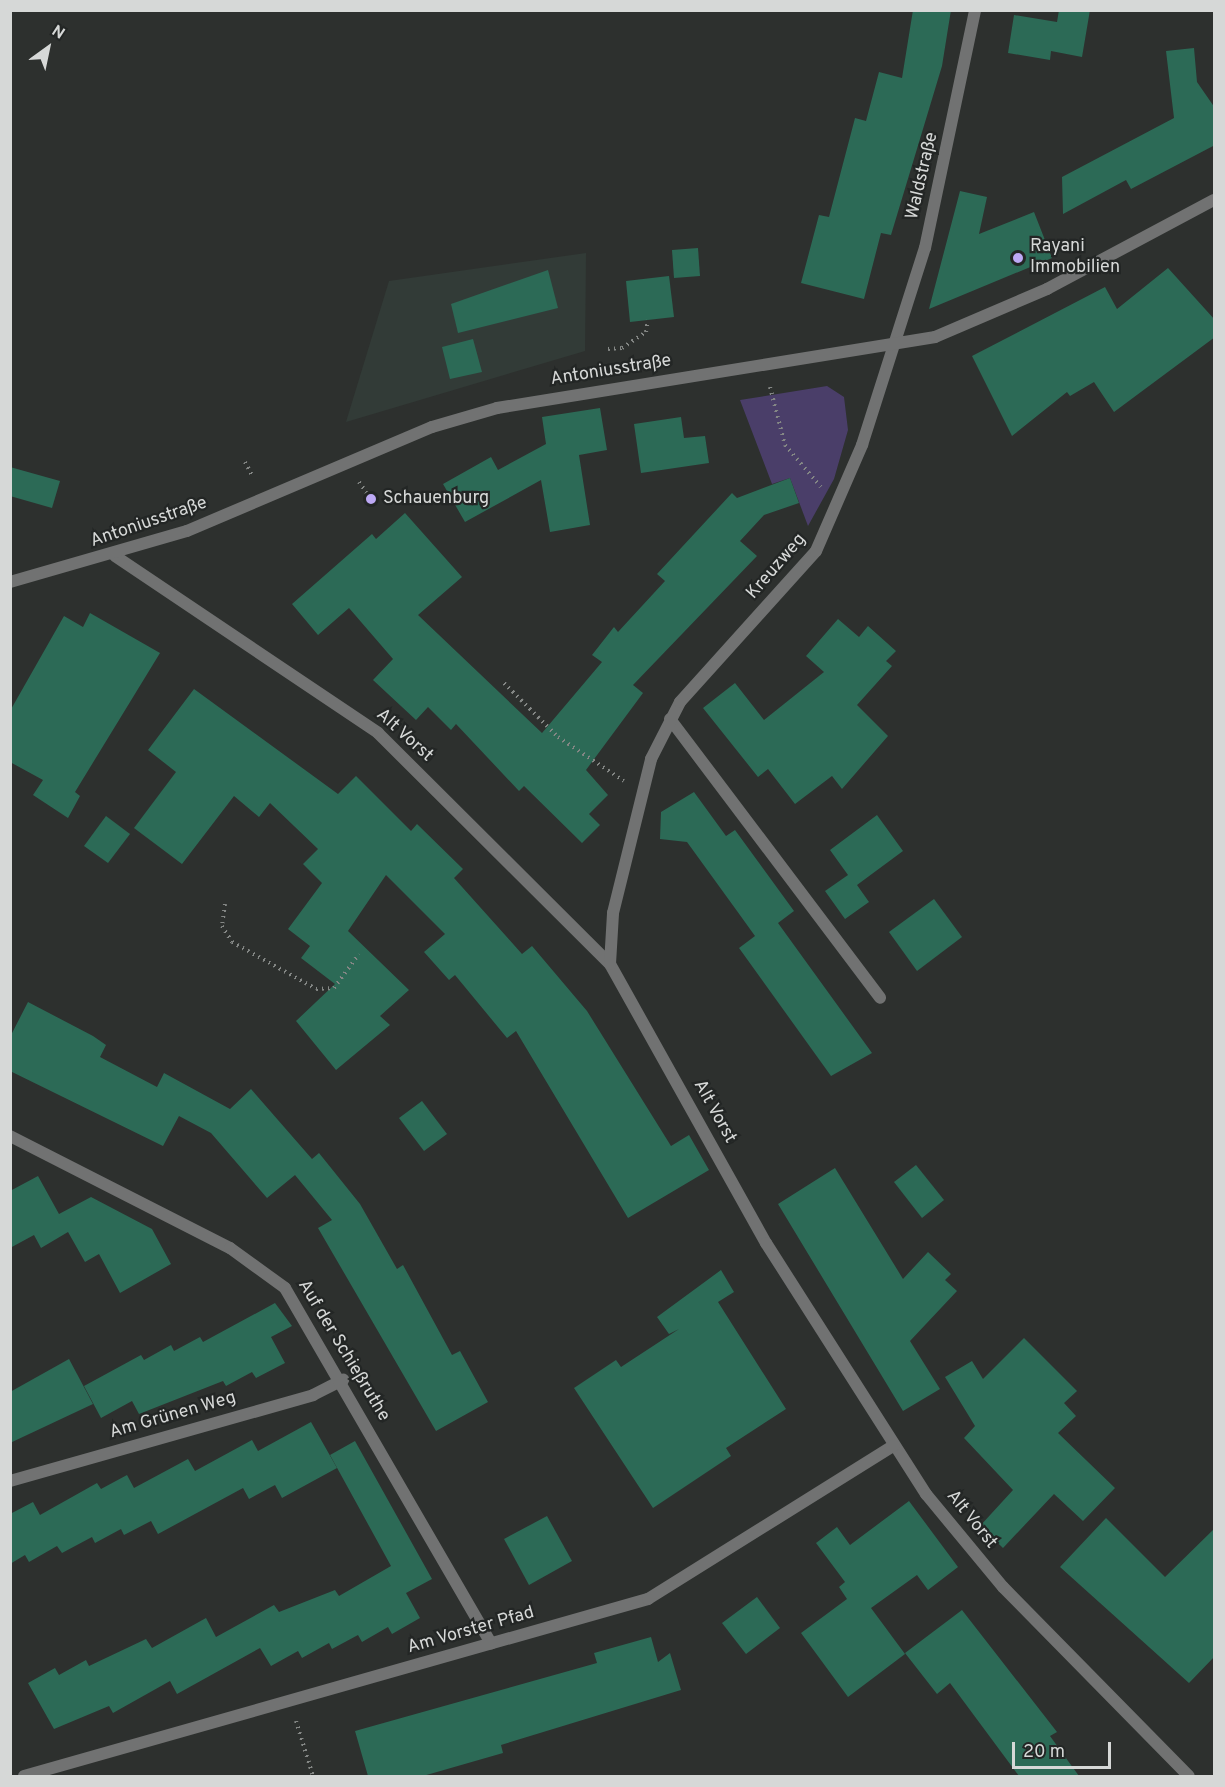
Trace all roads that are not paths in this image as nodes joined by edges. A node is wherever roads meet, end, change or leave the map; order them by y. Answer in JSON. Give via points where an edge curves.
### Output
{"nodes":[{"id":1,"x":975,"y":10,"type":"edge"},
{"id":2,"x":1215,"y":200,"type":"edge"},
{"id":3,"x":894,"y":346,"type":"junction"},
{"id":4,"x":115,"y":556,"type":"junction"},
{"id":5,"x":10,"y":582,"type":"edge"},
{"id":6,"x":670,"y":719,"type":"junction"},
{"id":7,"x":610,"y":964,"type":"junction"},
{"id":8,"x":880,"y":998,"type":"dead end"},
{"id":9,"x":10,"y":1136,"type":"edge"},
{"id":10,"x":343,"y":1380,"type":"junction"},
{"id":11,"x":894,"y":1445,"type":"junction"},
{"id":12,"x":10,"y":1481,"type":"edge"},
{"id":13,"x":491,"y":1644,"type":"junction"},
{"id":14,"x":24,"y":1776,"type":"edge"},
{"id":15,"x":1189,"y":1776,"type":"edge"}],
"edges":[{"from":1,"to":3,"type":"street","name":"Waldstraße","via":[[925,248]]},
{"from":2,"to":3,"type":"street","name":"Antoniusstraße","via":[[978,321]]},
{"from":3,"to":4,"type":"street","name":"Antoniusstraße","via":[[464,417]]},
{"from":3,"to":6,"type":"street","name":"Kreuzweg","via":[[842,498],[816,551],[693,686]]},
{"from":4,"to":5,"type":"street","name":"Antoniusstraße"},
{"from":4,"to":7,"type":"street","name":"Alt Vorst","via":[[378,733]]},
{"from":6,"to":7,"type":"street","name":"Kreuzweg","via":[[641,792],[613,913]]},
{"from":6,"to":8,"type":"street"},
{"from":7,"to":11,"type":"street","name":"Alt Vorst","via":[[766,1243]]},
{"from":9,"to":10,"type":"street","name":"Auf der Schießruthe","via":[[258,1265],[301,1308]]},
{"from":10,"to":12,"type":"street","name":"Am Grünen Weg","via":[[313,1395]]},
{"from":10,"to":13,"type":"street","name":"Auf der Schießruthe"},
{"from":11,"to":13,"type":"street","name":"Am Vorster Pfad","via":[[648,1599]]},
{"from":11,"to":15,"type":"street","name":"Alt Vorst","via":[[926,1494],[1003,1587]]},
{"from":13,"to":14,"type":"street","name":"Am Vorster Pfad"}]}
